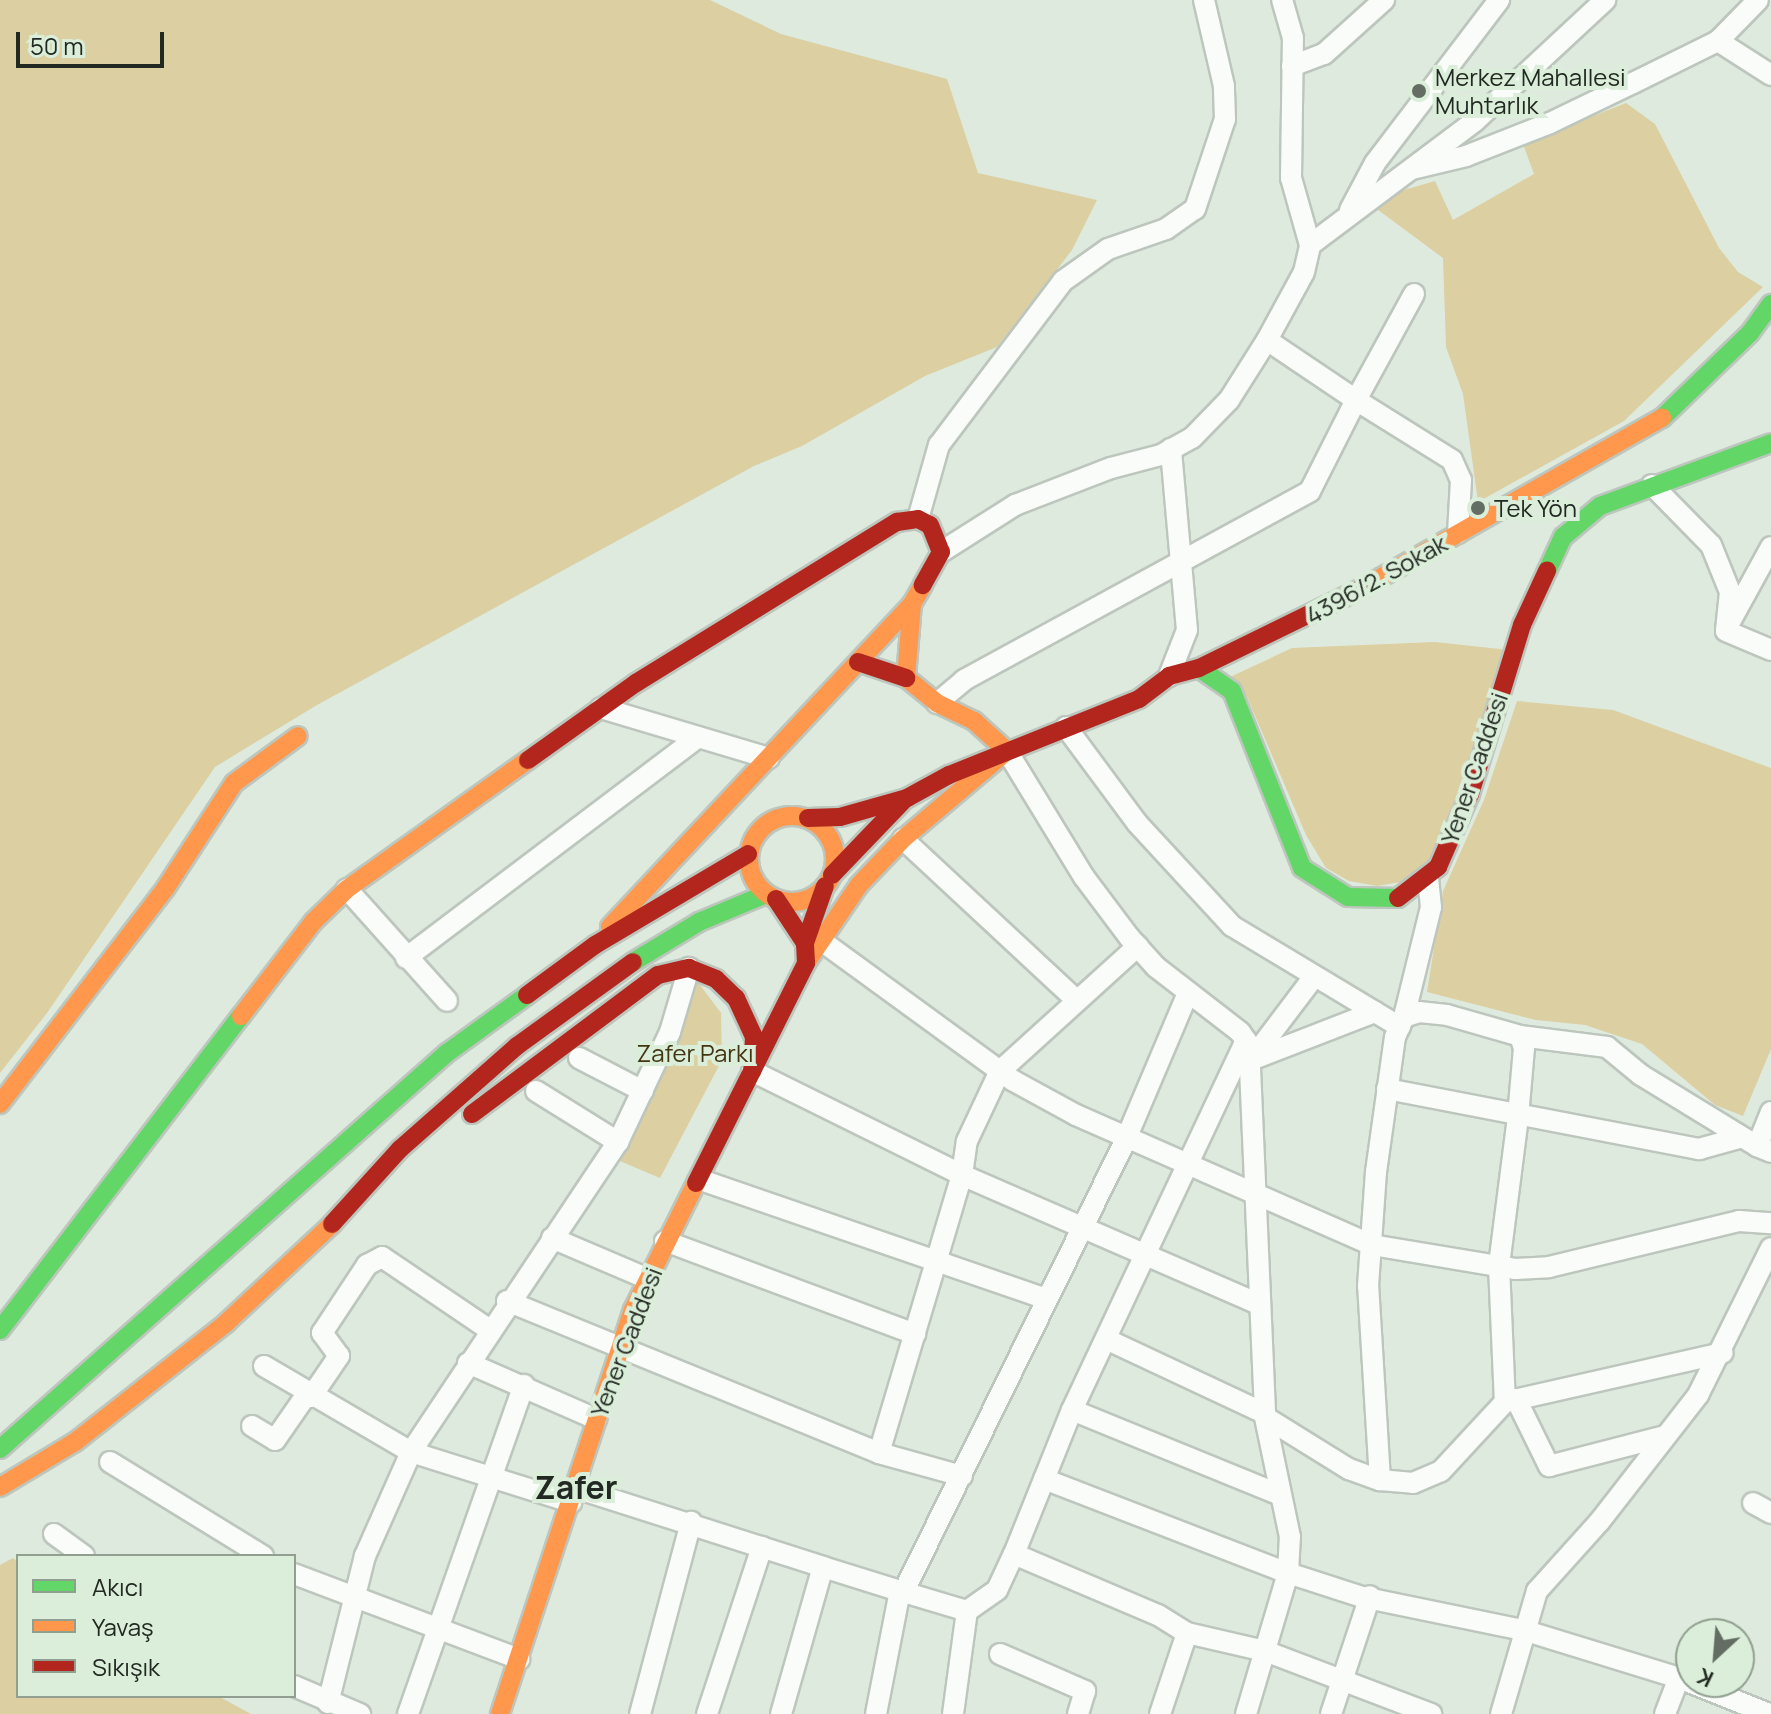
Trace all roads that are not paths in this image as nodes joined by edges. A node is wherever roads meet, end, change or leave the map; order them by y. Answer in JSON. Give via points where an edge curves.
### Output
{"nodes":[{"id":1,"x":1204,"y":0,"type":"edge"},
{"id":2,"x":1282,"y":0,"type":"edge"},
{"id":3,"x":1384,"y":0,"type":"edge"},
{"id":4,"x":1499,"y":0,"type":"edge"},
{"id":5,"x":1605,"y":0,"type":"edge"},
{"id":6,"x":1758,"y":0,"type":"edge"},
{"id":7,"x":1718,"y":41,"type":"junction"},
{"id":8,"x":1292,"y":66,"type":"junction"},
{"id":9,"x":1771,"y":75,"type":"edge"},
{"id":10,"x":1412,"y":169,"type":"junction"},
{"id":11,"x":1348,"y":214,"type":"junction"},
{"id":12,"x":1310,"y":245,"type":"junction"},
{"id":13,"x":1414,"y":294,"type":"dead end"},
{"id":14,"x":1771,"y":304,"type":"edge"},
{"id":15,"x":1267,"y":340,"type":"junction"},
{"id":16,"x":1356,"y":400,"type":"junction"},
{"id":17,"x":1771,"y":443,"type":"edge"},
{"id":18,"x":1171,"y":449,"type":"junction"},
{"id":19,"x":1652,"y":485,"type":"junction"},
{"id":20,"x":918,"y":519,"type":"junction"},
{"id":21,"x":1458,"y":533,"type":"junction"},
{"id":22,"x":1771,"y":547,"type":"edge"},
{"id":23,"x":941,"y":552,"type":"junction"},
{"id":24,"x":1185,"y":562,"type":"junction"},
{"id":25,"x":912,"y":604,"type":"junction"},
{"id":26,"x":1726,"y":631,"type":"junction"},
{"id":27,"x":1771,"y":650,"type":"edge"},
{"id":28,"x":858,"y":662,"type":"junction"},
{"id":29,"x":1199,"y":668,"type":"junction"},
{"id":30,"x":1169,"y":676,"type":"junction"},
{"id":31,"x":906,"y":678,"type":"junction"},
{"id":32,"x":937,"y":703,"type":"junction"},
{"id":33,"x":601,"y":708,"type":"junction"},
{"id":34,"x":1066,"y":727,"type":"junction"},
{"id":35,"x":298,"y":736,"type":"dead end"},
{"id":36,"x":698,"y":737,"type":"junction"},
{"id":37,"x":1007,"y":751,"type":"junction"},
{"id":38,"x":769,"y":758,"type":"junction"},
{"id":39,"x":907,"y":798,"type":"junction"},
{"id":40,"x":808,"y":818,"type":"junction"},
{"id":41,"x":903,"y":839,"type":"junction"},
{"id":42,"x":748,"y":854,"type":"junction"},
{"id":43,"x":1428,"y":880,"type":"junction"},
{"id":44,"x":828,"y":881,"type":"junction"},
{"id":45,"x":347,"y":889,"type":"junction"},
{"id":46,"x":771,"y":896,"type":"junction"},
{"id":47,"x":814,"y":942,"type":"junction"},
{"id":48,"x":595,"y":945,"type":"junction"},
{"id":49,"x":1138,"y":946,"type":"junction"},
{"id":50,"x":406,"y":958,"type":"junction"},
{"id":51,"x":689,"y":968,"type":"junction"},
{"id":52,"x":1313,"y":978,"type":"junction"},
{"id":53,"x":1187,"y":995,"type":"junction"},
{"id":54,"x":1075,"y":999,"type":"junction"},
{"id":55,"x":447,"y":1001,"type":"dead end"},
{"id":56,"x":1375,"y":1012,"type":"junction"},
{"id":57,"x":1402,"y":1022,"type":"junction"},
{"id":58,"x":1520,"y":1036,"type":"junction"},
{"id":59,"x":1249,"y":1050,"type":"junction"},
{"id":60,"x":579,"y":1058,"type":"dead end"},
{"id":61,"x":752,"y":1071,"type":"junction"},
{"id":62,"x":1000,"y":1071,"type":"junction"},
{"id":63,"x":1387,"y":1089,"type":"junction"},
{"id":64,"x":536,"y":1091,"type":"dead end"},
{"id":65,"x":643,"y":1091,"type":"junction"},
{"id":66,"x":0,"y":1104,"type":"edge"},
{"id":67,"x":1771,"y":1112,"type":"edge"},
{"id":68,"x":1518,"y":1117,"type":"junction"},
{"id":69,"x":456,"y":1128,"type":"dead end"},
{"id":70,"x":1126,"y":1139,"type":"junction"},
{"id":71,"x":618,"y":1142,"type":"junction"},
{"id":72,"x":1756,"y":1145,"type":"edge"},
{"id":73,"x":1190,"y":1169,"type":"junction"},
{"id":74,"x":962,"y":1175,"type":"junction"},
{"id":75,"x":400,"y":1178,"type":"dead end"},
{"id":76,"x":701,"y":1180,"type":"junction"},
{"id":77,"x":1257,"y":1197,"type":"junction"},
{"id":78,"x":1771,"y":1223,"type":"edge"},
{"id":79,"x":1083,"y":1224,"type":"junction"},
{"id":80,"x":552,"y":1238,"type":"junction"},
{"id":81,"x":665,"y":1241,"type":"junction"},
{"id":82,"x":1372,"y":1245,"type":"junction"},
{"id":83,"x":1771,"y":1248,"type":"edge"},
{"id":84,"x":1149,"y":1254,"type":"junction"},
{"id":85,"x":301,"y":1258,"type":"junction"},
{"id":86,"x":935,"y":1261,"type":"junction"},
{"id":87,"x":1499,"y":1266,"type":"junction"},
{"id":88,"x":648,"y":1279,"type":"junction"},
{"id":89,"x":1046,"y":1299,"type":"junction"},
{"id":90,"x":507,"y":1301,"type":"junction"},
{"id":91,"x":1256,"y":1303,"type":"junction"},
{"id":92,"x":0,"y":1330,"type":"edge"},
{"id":93,"x":490,"y":1330,"type":"junction"},
{"id":94,"x":915,"y":1334,"type":"junction"},
{"id":95,"x":1108,"y":1340,"type":"junction"},
{"id":96,"x":622,"y":1348,"type":"junction"},
{"id":97,"x":1723,"y":1353,"type":"junction"},
{"id":98,"x":468,"y":1363,"type":"junction"},
{"id":99,"x":264,"y":1366,"type":"dead end"},
{"id":100,"x":80,"y":1382,"type":"junction"},
{"id":101,"x":524,"y":1385,"type":"junction"},
{"id":102,"x":309,"y":1396,"type":"junction"},
{"id":103,"x":1510,"y":1400,"type":"junction"},
{"id":104,"x":1072,"y":1410,"type":"junction"},
{"id":105,"x":1265,"y":1415,"type":"junction"},
{"id":106,"x":596,"y":1419,"type":"junction"},
{"id":107,"x":252,"y":1426,"type":"dead end"},
{"id":108,"x":0,"y":1430,"type":"edge"},
{"id":109,"x":1665,"y":1436,"type":"junction"},
{"id":110,"x":75,"y":1442,"type":"junction"},
{"id":111,"x":0,"y":1449,"type":"edge"},
{"id":112,"x":411,"y":1452,"type":"junction"},
{"id":113,"x":879,"y":1453,"type":"junction"},
{"id":114,"x":110,"y":1462,"type":"dead end"},
{"id":115,"x":491,"y":1476,"type":"junction"},
{"id":116,"x":962,"y":1476,"type":"junction"},
{"id":117,"x":1044,"y":1479,"type":"junction"},
{"id":118,"x":1380,"y":1480,"type":"junction"},
{"id":119,"x":0,"y":1487,"type":"edge"},
{"id":120,"x":574,"y":1495,"type":"junction"},
{"id":121,"x":1280,"y":1495,"type":"junction"},
{"id":122,"x":0,"y":1509,"type":"edge"},
{"id":123,"x":691,"y":1522,"type":"junction"},
{"id":124,"x":54,"y":1534,"type":"dead end"},
{"id":125,"x":762,"y":1547,"type":"junction"},
{"id":126,"x":81,"y":1554,"type":"edge"},
{"id":127,"x":260,"y":1554,"type":"edge"},
{"id":128,"x":1014,"y":1554,"type":"junction"},
{"id":129,"x":823,"y":1567,"type":"junction"},
{"id":130,"x":1288,"y":1573,"type":"junction"},
{"id":131,"x":296,"y":1575,"type":"edge"},
{"id":132,"x":903,"y":1590,"type":"junction"},
{"id":133,"x":1370,"y":1596,"type":"junction"},
{"id":134,"x":354,"y":1600,"type":"junction"},
{"id":135,"x":967,"y":1611,"type":"junction"},
{"id":136,"x":437,"y":1627,"type":"junction"},
{"id":137,"x":1523,"y":1630,"type":"junction"},
{"id":138,"x":1187,"y":1633,"type":"junction"},
{"id":139,"x":1265,"y":1651,"type":"junction"},
{"id":140,"x":1000,"y":1654,"type":"dead end"},
{"id":141,"x":519,"y":1659,"type":"junction"},
{"id":142,"x":1675,"y":1677,"type":"edge"},
{"id":143,"x":1344,"y":1679,"type":"junction"},
{"id":144,"x":296,"y":1687,"type":"edge"},
{"id":145,"x":1675,"y":1688,"type":"edge"},
{"id":146,"x":1729,"y":1698,"type":"edge"},
{"id":147,"x":328,"y":1703,"type":"junction"},
{"id":148,"x":360,"y":1714,"type":"edge"},
{"id":149,"x":408,"y":1714,"type":"edge"},
{"id":150,"x":500,"y":1714,"type":"edge"},
{"id":151,"x":640,"y":1714,"type":"edge"},
{"id":152,"x":707,"y":1714,"type":"edge"},
{"id":153,"x":781,"y":1714,"type":"edge"},
{"id":154,"x":876,"y":1714,"type":"edge"},
{"id":155,"x":953,"y":1714,"type":"edge"},
{"id":156,"x":1078,"y":1714,"type":"edge"},
{"id":157,"x":1160,"y":1714,"type":"edge"},
{"id":158,"x":1246,"y":1714,"type":"edge"},
{"id":159,"x":1331,"y":1714,"type":"edge"},
{"id":160,"x":1431,"y":1714,"type":"edge"},
{"id":161,"x":1501,"y":1714,"type":"edge"},
{"id":162,"x":1665,"y":1714,"type":"edge"},
{"id":163,"x":1769,"y":1714,"type":"edge"}],
"edges":[{"from":1,"to":20,"type":"street","via":[[1224,86],[1225,119],[1195,209],[1166,229],[1108,249],[1063,281],[939,445]]},
{"from":2,"to":8,"type":"street","via":[[1293,38]]},
{"from":3,"to":8,"type":"street","via":[[1324,54]]},
{"from":4,"to":11,"type":"street","via":[[1375,163]]},
{"from":5,"to":10,"type":"street","via":[[1475,121]]},
{"from":6,"to":7,"type":"street"},
{"from":7,"to":9,"type":"street"},
{"from":7,"to":10,"type":"street","via":[[1550,123],[1466,156]]},
{"from":8,"to":12,"type":"street","via":[[1291,178]]},
{"from":10,"to":11,"type":"street"},
{"from":11,"to":12,"type":"street"},
{"from":12,"to":15,"type":"street","via":[[1304,272]]},
{"from":13,"to":16,"type":"street"},
{"from":14,"to":21,"type":"main road","name":"4396/2. Sokak","via":[[1750,333],[1660,420]]},
{"from":15,"to":16,"type":"street"},
{"from":15,"to":18,"type":"street","via":[[1229,400],[1192,438]]},
{"from":16,"to":21,"type":"street","via":[[1452,460],[1461,480]]},
{"from":16,"to":24,"type":"street","via":[[1310,491]]},
{"from":17,"to":19,"type":"main road","name":"Yener Caddesi"},
{"from":18,"to":23,"type":"street","via":[[1015,505]]},
{"from":18,"to":24,"type":"street"},
{"from":19,"to":26,"type":"street","via":[[1711,545],[1730,592]]},
{"from":19,"to":43,"type":"main road","name":"Yener Caddesi","via":[[1600,506],[1563,537],[1522,625],[1470,794]]},
{"from":20,"to":23,"type":"main road","via":[[930,525]]},
{"from":20,"to":33,"type":"main road","via":[[897,522]]},
{"from":21,"to":29,"type":"main road","name":"4396/2. Sokak","via":[[1415,562]]},
{"from":22,"to":26,"type":"street"},
{"from":23,"to":25,"type":"main road"},
{"from":24,"to":30,"type":"street","via":[[1187,630]]},
{"from":24,"to":32,"type":"street","via":[[964,680]]},
{"from":25,"to":28,"type":"main road"},
{"from":25,"to":31,"type":"main road"},
{"from":26,"to":27,"type":"street"},
{"from":28,"to":31,"type":"main road"},
{"from":28,"to":38,"type":"main road"},
{"from":29,"to":30,"type":"main road","name":"Yener Caddesi"},
{"from":29,"to":43,"type":"main road","via":[[1232,691],[1302,868],[1348,897],[1401,898]]},
{"from":30,"to":34,"type":"main road","name":"Yener Caddesi","via":[[1139,699]]},
{"from":31,"to":32,"type":"main road"},
{"from":32,"to":37,"type":"main road","via":[[974,721]]},
{"from":33,"to":36,"type":"street"},
{"from":33,"to":45,"type":"main road"},
{"from":34,"to":37,"type":"main road","name":"Yener Caddesi"},
{"from":34,"to":52,"type":"street","via":[[1137,823],[1232,926]]},
{"from":35,"to":66,"type":"main road","via":[[234,783],[165,889]]},
{"from":36,"to":38,"type":"street"},
{"from":36,"to":50,"type":"street"},
{"from":37,"to":39,"type":"main road","name":"Yener Caddesi"},
{"from":37,"to":41,"type":"main road"},
{"from":37,"to":49,"type":"street","via":[[1084,877]]},
{"from":38,"to":48,"type":"main road"},
{"from":39,"to":40,"type":"main road","name":"Yener Caddesi","via":[[840,817]]},
{"from":39,"to":44,"type":"main road","name":"Yener Caddesi"},
{"from":40,"to":42,"type":"main road","via":[[785,816],[765,825]]},
{"from":40,"to":44,"type":"main road","via":[[832,841]]},
{"from":41,"to":47,"type":"main road"},
{"from":41,"to":54,"type":"street"},
{"from":42,"to":46,"type":"main road","via":[[752,876]]},
{"from":42,"to":48,"type":"main road"},
{"from":43,"to":57,"type":"street","via":[[1431,907]]},
{"from":44,"to":46,"type":"main road","via":[[798,902]]},
{"from":44,"to":47,"type":"main road","name":"Yener Caddesi"},
{"from":45,"to":50,"type":"street"},
{"from":45,"to":92,"type":"main road","via":[[313,922]]},
{"from":46,"to":47,"type":"main road"},
{"from":46,"to":85,"type":"main road","via":[[699,922],[636,960],[517,1046],[400,1149]]},
{"from":47,"to":61,"type":"main road","name":"Yener Caddesi"},
{"from":47,"to":62,"type":"street"},
{"from":48,"to":100,"type":"main road","via":[[447,1053]]},
{"from":49,"to":53,"type":"street"},
{"from":49,"to":54,"type":"street"},
{"from":50,"to":55,"type":"street"},
{"from":51,"to":61,"type":"main road","via":[[716,979],[736,998],[754,1037]]},
{"from":51,"to":65,"type":"street","via":[[670,1032]]},
{"from":51,"to":69,"type":"main road","via":[[658,975]]},
{"from":52,"to":56,"type":"street"},
{"from":52,"to":59,"type":"street"},
{"from":53,"to":59,"type":"street"},
{"from":53,"to":70,"type":"street"},
{"from":54,"to":62,"type":"street"},
{"from":56,"to":57,"type":"street"},
{"from":56,"to":59,"type":"street"},
{"from":57,"to":58,"type":"street","via":[[1419,1012],[1447,1015]]},
{"from":57,"to":63,"type":"street"},
{"from":58,"to":68,"type":"street","via":[[1524,1048]]},
{"from":58,"to":72,"type":"street","via":[[1607,1047]]},
{"from":59,"to":73,"type":"street"},
{"from":59,"to":77,"type":"street"},
{"from":60,"to":65,"type":"street"},
{"from":61,"to":74,"type":"street"},
{"from":61,"to":76,"type":"main road","name":"Yener Caddesi"},
{"from":62,"to":70,"type":"street"},
{"from":62,"to":74,"type":"street","via":[[967,1141]]},
{"from":63,"to":68,"type":"street"},
{"from":63,"to":82,"type":"street"},
{"from":64,"to":71,"type":"street"},
{"from":65,"to":71,"type":"street"},
{"from":67,"to":72,"type":"street"},
{"from":68,"to":72,"type":"street","via":[[1699,1149]]},
{"from":68,"to":87,"type":"street"},
{"from":70,"to":73,"type":"street"},
{"from":70,"to":79,"type":"street"},
{"from":71,"to":80,"type":"street"},
{"from":73,"to":77,"type":"street"},
{"from":73,"to":84,"type":"street"},
{"from":74,"to":79,"type":"street"},
{"from":74,"to":86,"type":"street"},
{"from":75,"to":85,"type":"main road"},
{"from":76,"to":81,"type":"main road","name":"Yener Caddesi"},
{"from":76,"to":86,"type":"street"},
{"from":77,"to":82,"type":"street"},
{"from":77,"to":91,"type":"street"},
{"from":78,"to":87,"type":"street","via":[[1739,1221],[1549,1267]]},
{"from":79,"to":84,"type":"street"},
{"from":79,"to":89,"type":"street"},
{"from":80,"to":88,"type":"street"},
{"from":80,"to":90,"type":"street"},
{"from":81,"to":88,"type":"main road","name":"Yener Caddesi"},
{"from":81,"to":94,"type":"street"},
{"from":82,"to":87,"type":"street"},
{"from":82,"to":118,"type":"street","via":[[1368,1286]]},
{"from":83,"to":97,"type":"street"},
{"from":84,"to":91,"type":"street"},
{"from":84,"to":95,"type":"street"},
{"from":85,"to":110,"type":"main road"},
{"from":86,"to":89,"type":"street"},
{"from":86,"to":94,"type":"street"},
{"from":87,"to":103,"type":"street"},
{"from":88,"to":96,"type":"main road","name":"Yener Caddesi"},
{"from":89,"to":116,"type":"street"},
{"from":90,"to":93,"type":"street"},
{"from":90,"to":96,"type":"street"},
{"from":91,"to":105,"type":"street"},
{"from":93,"to":98,"type":"street"},
{"from":93,"to":102,"type":"street","via":[[382,1257],[367,1265],[322,1333],[339,1356]]},
{"from":94,"to":113,"type":"street"},
{"from":95,"to":104,"type":"street"},
{"from":95,"to":105,"type":"street"},
{"from":96,"to":106,"type":"main road","name":"Yener Caddesi"},
{"from":96,"to":113,"type":"street"},
{"from":97,"to":103,"type":"street"},
{"from":97,"to":109,"type":"street"},
{"from":98,"to":101,"type":"street"},
{"from":98,"to":112,"type":"street"},
{"from":99,"to":102,"type":"street"},
{"from":100,"to":108,"type":"main road"},
{"from":100,"to":111,"type":"main road"},
{"from":101,"to":106,"type":"street"},
{"from":101,"to":115,"type":"street"},
{"from":102,"to":107,"type":"street","via":[[275,1440]]},
{"from":102,"to":112,"type":"street"},
{"from":103,"to":109,"type":"street","via":[[1549,1466]]},
{"from":103,"to":118,"type":"street","via":[[1441,1471],[1413,1483]]},
{"from":104,"to":117,"type":"street"},
{"from":104,"to":121,"type":"street"},
{"from":105,"to":118,"type":"street","via":[[1349,1469]]},
{"from":105,"to":121,"type":"street"},
{"from":106,"to":120,"type":"main road","name":"Yener Caddesi"},
{"from":109,"to":137,"type":"street","via":[[1537,1591]]},
{"from":110,"to":119,"type":"main road"},
{"from":110,"to":122,"type":"main road"},
{"from":112,"to":115,"type":"street"},
{"from":112,"to":134,"type":"street","via":[[365,1556]]},
{"from":113,"to":116,"type":"street"},
{"from":114,"to":127,"type":"street"},
{"from":115,"to":120,"type":"street"},
{"from":115,"to":136,"type":"street"},
{"from":116,"to":132,"type":"street"},
{"from":117,"to":128,"type":"street"},
{"from":117,"to":130,"type":"street"},
{"from":120,"to":123,"type":"street"},
{"from":120,"to":141,"type":"main road","name":"Yener Caddesi"},
{"from":121,"to":130,"type":"street","via":[[1290,1537]]},
{"from":123,"to":125,"type":"street"},
{"from":123,"to":151,"type":"street"},
{"from":124,"to":126,"type":"street"},
{"from":125,"to":129,"type":"street"},
{"from":125,"to":152,"type":"street"},
{"from":128,"to":135,"type":"street","via":[[997,1590]]},
{"from":128,"to":138,"type":"street","via":[[1158,1615]]},
{"from":129,"to":132,"type":"street"},
{"from":129,"to":153,"type":"street"},
{"from":130,"to":133,"type":"street"},
{"from":130,"to":139,"type":"street"},
{"from":131,"to":134,"type":"street"},
{"from":132,"to":135,"type":"street"},
{"from":132,"to":154,"type":"street"},
{"from":133,"to":137,"type":"street"},
{"from":133,"to":143,"type":"street"},
{"from":134,"to":136,"type":"street"},
{"from":134,"to":147,"type":"street"},
{"from":135,"to":155,"type":"street"},
{"from":136,"to":141,"type":"street"},
{"from":136,"to":149,"type":"street"},
{"from":137,"to":142,"type":"street"},
{"from":137,"to":161,"type":"street"},
{"from":138,"to":139,"type":"street"},
{"from":138,"to":157,"type":"street"},
{"from":139,"to":143,"type":"street"},
{"from":139,"to":158,"type":"street"},
{"from":140,"to":156,"type":"street","via":[[1085,1691]]},
{"from":141,"to":150,"type":"main road","name":"Yener Caddesi"},
{"from":143,"to":159,"type":"street"},
{"from":143,"to":160,"type":"street"},
{"from":144,"to":147,"type":"street"},
{"from":145,"to":162,"type":"street"},
{"from":146,"to":163,"type":"street"},
{"from":147,"to":148,"type":"street"}]}
